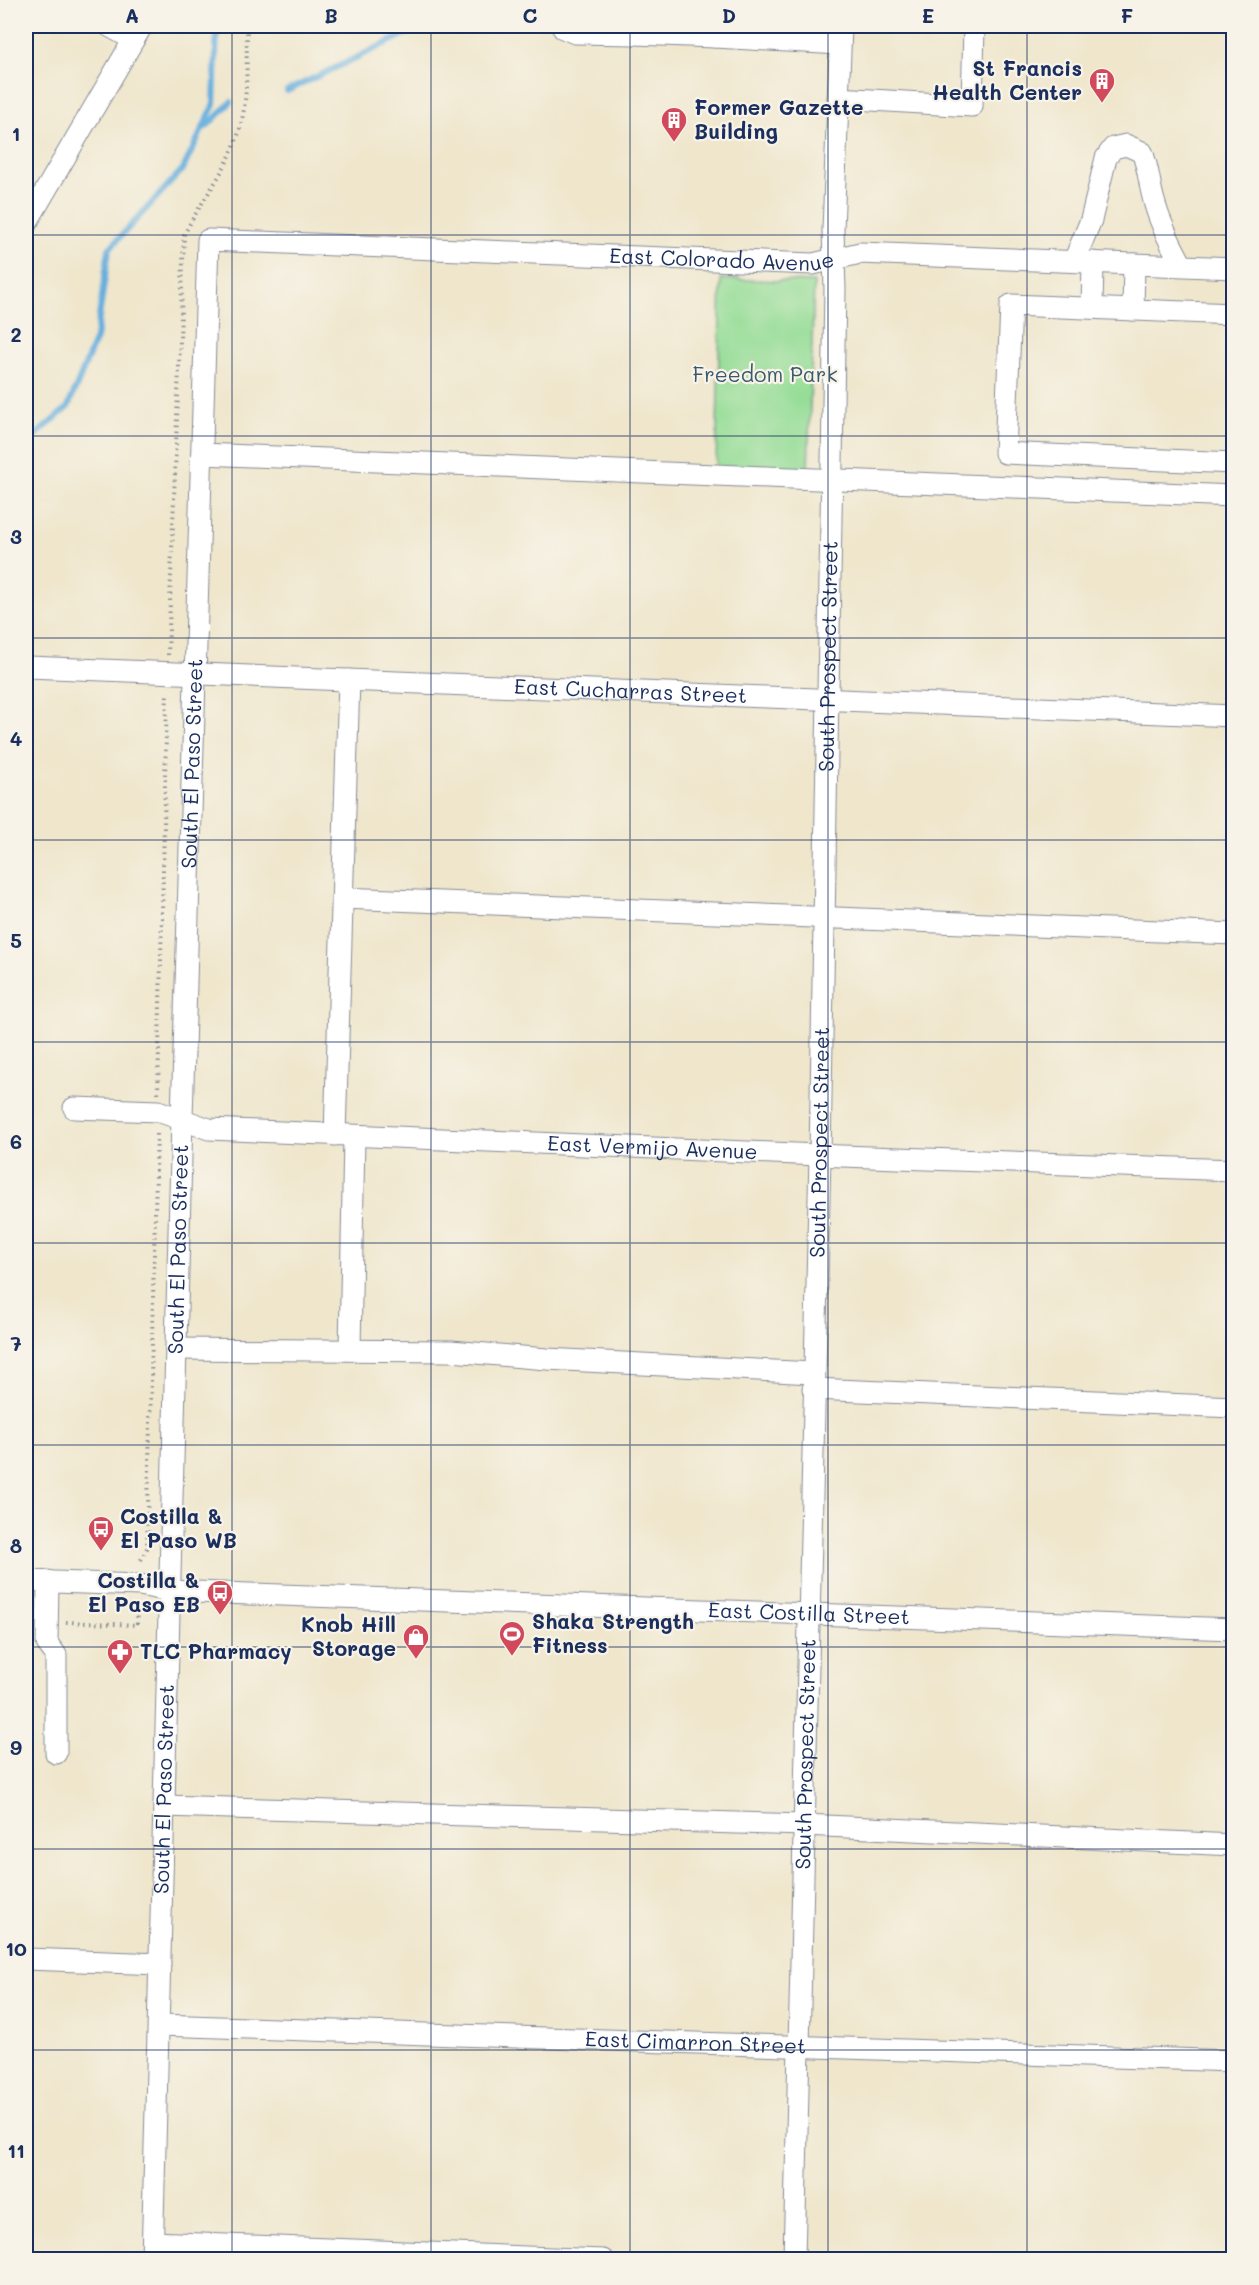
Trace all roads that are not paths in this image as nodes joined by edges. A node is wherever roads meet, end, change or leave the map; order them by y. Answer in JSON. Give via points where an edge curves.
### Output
{"nodes":[{"id":1,"x":109,"y":26,"type":"edge"},
{"id":2,"x":562,"y":26,"type":"edge"},
{"id":3,"x":974,"y":26,"type":"edge"},
{"id":4,"x":139,"y":30,"type":"edge"},
{"id":5,"x":634,"y":30,"type":"edge"},
{"id":6,"x":715,"y":31,"type":"edge"},
{"id":7,"x":840,"y":35,"type":"edge"},
{"id":8,"x":838,"y":98,"type":"junction"},
{"id":9,"x":26,"y":224,"type":"edge"},
{"id":10,"x":208,"y":240,"type":"joint"},
{"id":11,"x":834,"y":258,"type":"junction"},
{"id":12,"x":1084,"y":261,"type":"junction"},
{"id":13,"x":1134,"y":264,"type":"junction"},
{"id":14,"x":1182,"y":265,"type":"junction"},
{"id":15,"x":1233,"y":268,"type":"edge"},
{"id":16,"x":1092,"y":308,"type":"junction"},
{"id":17,"x":1133,"y":310,"type":"junction"},
{"id":18,"x":1233,"y":314,"type":"edge"},
{"id":19,"x":202,"y":454,"type":"junction"},
{"id":20,"x":1233,"y":463,"type":"edge"},
{"id":21,"x":831,"y":481,"type":"junction"},
{"id":22,"x":1233,"y":496,"type":"edge"},
{"id":23,"x":28,"y":667,"type":"dead end"},
{"id":24,"x":196,"y":674,"type":"junction"},
{"id":25,"x":349,"y":680,"type":"junction"},
{"id":26,"x":827,"y":700,"type":"junction"},
{"id":27,"x":1233,"y":716,"type":"edge"},
{"id":28,"x":342,"y":898,"type":"junction"},
{"id":29,"x":824,"y":918,"type":"junction"},
{"id":30,"x":1233,"y":934,"type":"edge"},
{"id":31,"x":74,"y":1108,"type":"dead end"},
{"id":32,"x":182,"y":1118,"type":"junction"},
{"id":33,"x":344,"y":1135,"type":"junction"},
{"id":34,"x":820,"y":1155,"type":"junction"},
{"id":35,"x":1233,"y":1170,"type":"edge"},
{"id":36,"x":176,"y":1349,"type":"junction"},
{"id":37,"x":350,"y":1350,"type":"junction"},
{"id":38,"x":813,"y":1382,"type":"junction"},
{"id":39,"x":1233,"y":1407,"type":"edge"},
{"id":40,"x":26,"y":1581,"type":"edge"},
{"id":41,"x":48,"y":1581,"type":"junction"},
{"id":42,"x":169,"y":1591,"type":"junction"},
{"id":43,"x":809,"y":1614,"type":"junction"},
{"id":44,"x":1233,"y":1629,"type":"edge"},
{"id":45,"x":56,"y":1753,"type":"dead end"},
{"id":46,"x":164,"y":1806,"type":"junction"},
{"id":47,"x":804,"y":1825,"type":"junction"},
{"id":48,"x":1233,"y":1845,"type":"edge"},
{"id":49,"x":26,"y":1959,"type":"edge"},
{"id":50,"x":160,"y":1964,"type":"junction"},
{"id":51,"x":159,"y":2025,"type":"junction"},
{"id":52,"x":799,"y":2046,"type":"junction"},
{"id":53,"x":1233,"y":2061,"type":"edge"},
{"id":54,"x":152,"y":2251,"type":"edge"},
{"id":55,"x":603,"y":2259,"type":"edge"},
{"id":56,"x":794,"y":2259,"type":"edge"}],
"edges":[{"from":1,"to":4,"type":"street","via":[[128,36]]},
{"from":2,"to":5,"type":"street","via":[[575,33]]},
{"from":3,"to":8,"type":"street","via":[[972,106]]},
{"from":4,"to":9,"type":"street"},
{"from":5,"to":6,"type":"street"},
{"from":6,"to":7,"type":"street"},
{"from":7,"to":8,"type":"street","name":"South Prospect Street"},
{"from":8,"to":11,"type":"street","name":"South Prospect Street"},
{"from":10,"to":11,"type":"street","name":"East Colorado Avenue","via":[[813,264]]},
{"from":10,"to":19,"type":"street","name":"South El Paso Street"},
{"from":11,"to":12,"type":"street","name":"East Colorado Avenue","via":[[860,253]]},
{"from":11,"to":21,"type":"street","name":"South Prospect Street"},
{"from":12,"to":13,"type":"street","name":"East Colorado Avenue"},
{"from":12,"to":14,"type":"street","via":[[1106,158],[1113,148],[1126,145],[1142,152],[1154,201]]},
{"from":12,"to":16,"type":"street"},
{"from":13,"to":14,"type":"street","name":"East Colorado Avenue"},
{"from":13,"to":17,"type":"street"},
{"from":14,"to":15,"type":"street","name":"East Colorado Avenue"},
{"from":16,"to":17,"type":"street"},
{"from":16,"to":20,"type":"street","via":[[1011,305],[1005,453]]},
{"from":17,"to":18,"type":"street"},
{"from":19,"to":21,"type":"street"},
{"from":19,"to":24,"type":"street","name":"South El Paso Street"},
{"from":21,"to":22,"type":"street"},
{"from":21,"to":26,"type":"street","name":"South Prospect Street"},
{"from":23,"to":24,"type":"street","name":"East Cucharras Street"},
{"from":24,"to":25,"type":"street","name":"East Cucharras Street"},
{"from":24,"to":32,"type":"street","name":"South El Paso Street"},
{"from":25,"to":26,"type":"street","name":"East Cucharras Street"},
{"from":25,"to":28,"type":"street"},
{"from":26,"to":27,"type":"street","name":"East Cucharras Street"},
{"from":26,"to":29,"type":"street","name":"South Prospect Street"},
{"from":28,"to":29,"type":"street"},
{"from":28,"to":33,"type":"street"},
{"from":29,"to":30,"type":"street"},
{"from":29,"to":34,"type":"street","name":"South Prospect Street"},
{"from":31,"to":32,"type":"street","name":"East Vermijo Avenue","via":[[158,1111]]},
{"from":32,"to":33,"type":"street","name":"East Vermijo Avenue","via":[[206,1129]]},
{"from":32,"to":36,"type":"street","name":"South El Paso Street"},
{"from":33,"to":34,"type":"street","name":"East Vermijo Avenue"},
{"from":33,"to":37,"type":"street"},
{"from":34,"to":35,"type":"street","name":"East Vermijo Avenue"},
{"from":34,"to":38,"type":"street","name":"South Prospect Street"},
{"from":36,"to":37,"type":"street"},
{"from":36,"to":42,"type":"street","name":"South El Paso Street"},
{"from":37,"to":38,"type":"street","via":[[451,1351]]},
{"from":38,"to":39,"type":"street"},
{"from":38,"to":43,"type":"street","name":"South Prospect Street"},
{"from":40,"to":41,"type":"street","name":"East Costilla Street"},
{"from":41,"to":42,"type":"street","name":"East Costilla Street","via":[[140,1585]]},
{"from":41,"to":45,"type":"street","via":[[47,1643],[56,1655]]},
{"from":42,"to":43,"type":"street","name":"East Costilla Street"},
{"from":42,"to":46,"type":"street","name":"South El Paso Street"},
{"from":43,"to":44,"type":"street","name":"East Costilla Street"},
{"from":43,"to":47,"type":"street","name":"South Prospect Street"},
{"from":46,"to":47,"type":"street"},
{"from":46,"to":50,"type":"street","name":"South El Paso Street"},
{"from":47,"to":48,"type":"street"},
{"from":47,"to":52,"type":"street","name":"South Prospect Street"},
{"from":49,"to":50,"type":"street"},
{"from":50,"to":51,"type":"street","name":"South El Paso Street"},
{"from":51,"to":52,"type":"street","name":"East Cimarron Street"},
{"from":51,"to":54,"type":"street","name":"South El Paso Street"},
{"from":52,"to":53,"type":"street","name":"East Cimarron Street"},
{"from":52,"to":56,"type":"street","name":"South Prospect Street"},
{"from":54,"to":55,"type":"street"}]}
